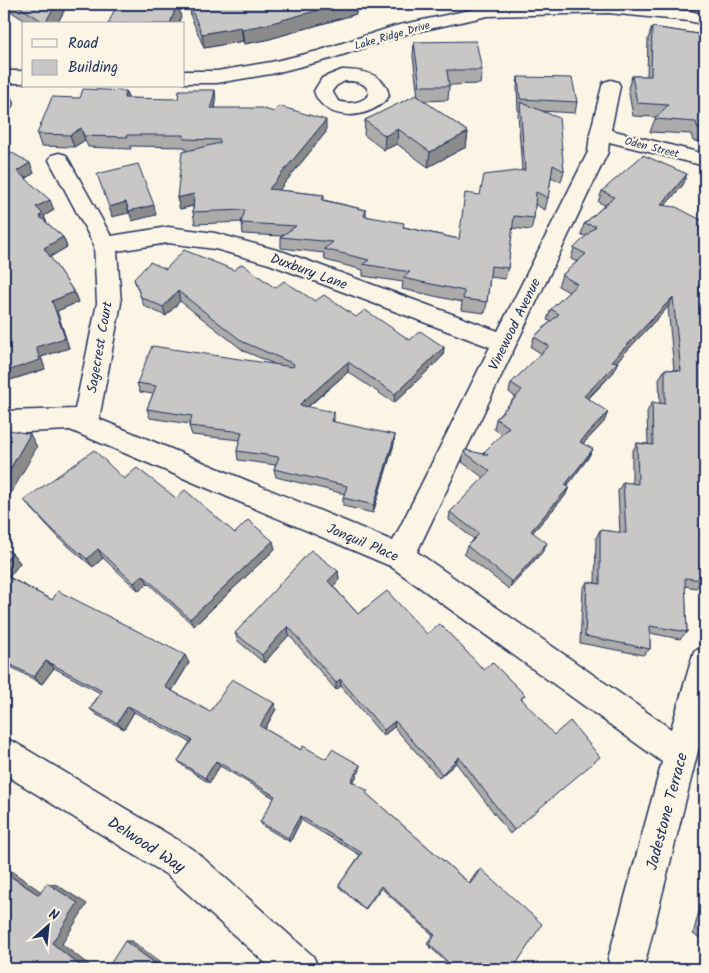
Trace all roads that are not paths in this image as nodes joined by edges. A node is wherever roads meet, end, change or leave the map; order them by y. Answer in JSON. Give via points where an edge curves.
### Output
{"nodes":[{"id":1,"x":499,"y":7,"type":"edge"},
{"id":2,"x":703,"y":14,"type":"edge"},
{"id":3,"x":324,"y":55,"type":"junction"},
{"id":4,"x":342,"y":76,"type":"dead end"},
{"id":5,"x":4,"y":77,"type":"edge"},
{"id":6,"x":22,"y":77,"type":"edge"},
{"id":7,"x":185,"y":77,"type":"edge"},
{"id":8,"x":611,"y":86,"type":"dead end"},
{"id":9,"x":600,"y":134,"type":"junction"},
{"id":10,"x":59,"y":160,"type":"dead end"},
{"id":11,"x":705,"y":160,"type":"edge"},
{"id":12,"x":105,"y":244,"type":"junction"},
{"id":13,"x":505,"y":343,"type":"junction"},
{"id":14,"x":4,"y":422,"type":"edge"},
{"id":15,"x":85,"y":424,"type":"junction"},
{"id":16,"x":400,"y":557,"type":"junction"},
{"id":17,"x":705,"y":662,"type":"edge"},
{"id":18,"x":4,"y":755,"type":"edge"},
{"id":19,"x":681,"y":756,"type":"junction"},
{"id":20,"x":627,"y":959,"type":"dead end"},
{"id":21,"x":300,"y":969,"type":"edge"}],
"edges":[{"from":1,"to":2,"type":"street","name":"Lake Ridge Drive","via":[[608,8]]},
{"from":1,"to":3,"type":"street","name":"Lake Ridge Drive","via":[[402,30]]},
{"from":3,"to":4,"type":"street"},
{"from":3,"to":7,"type":"street","name":"Lake Ridge Drive","via":[[217,77]]},
{"from":5,"to":6,"type":"street"},
{"from":8,"to":9,"type":"street","name":"Vinewood Avenue"},
{"from":9,"to":11,"type":"street","name":"Oden Street"},
{"from":9,"to":13,"type":"street","name":"Vinewood Avenue","via":[[598,152]]},
{"from":10,"to":12,"type":"street","name":"Sagecrest Court"},
{"from":12,"to":13,"type":"street","name":"Duxbury Lane","via":[[168,235],[215,242],[276,258]]},
{"from":12,"to":15,"type":"street","name":"Sagecrest Court","via":[[109,303]]},
{"from":13,"to":16,"type":"street","name":"Vinewood Avenue"},
{"from":14,"to":15,"type":"street","name":"Jonquil Place","via":[[72,419]]},
{"from":15,"to":16,"type":"street","name":"Jonquil Place"},
{"from":16,"to":19,"type":"street","name":"Jonquil Place"},
{"from":17,"to":19,"type":"street","name":"Jadestone Terrace"},
{"from":18,"to":21,"type":"street","name":"Delwood Way","via":[[180,862]]},
{"from":19,"to":20,"type":"street","name":"Jadestone Terrace"}]}
